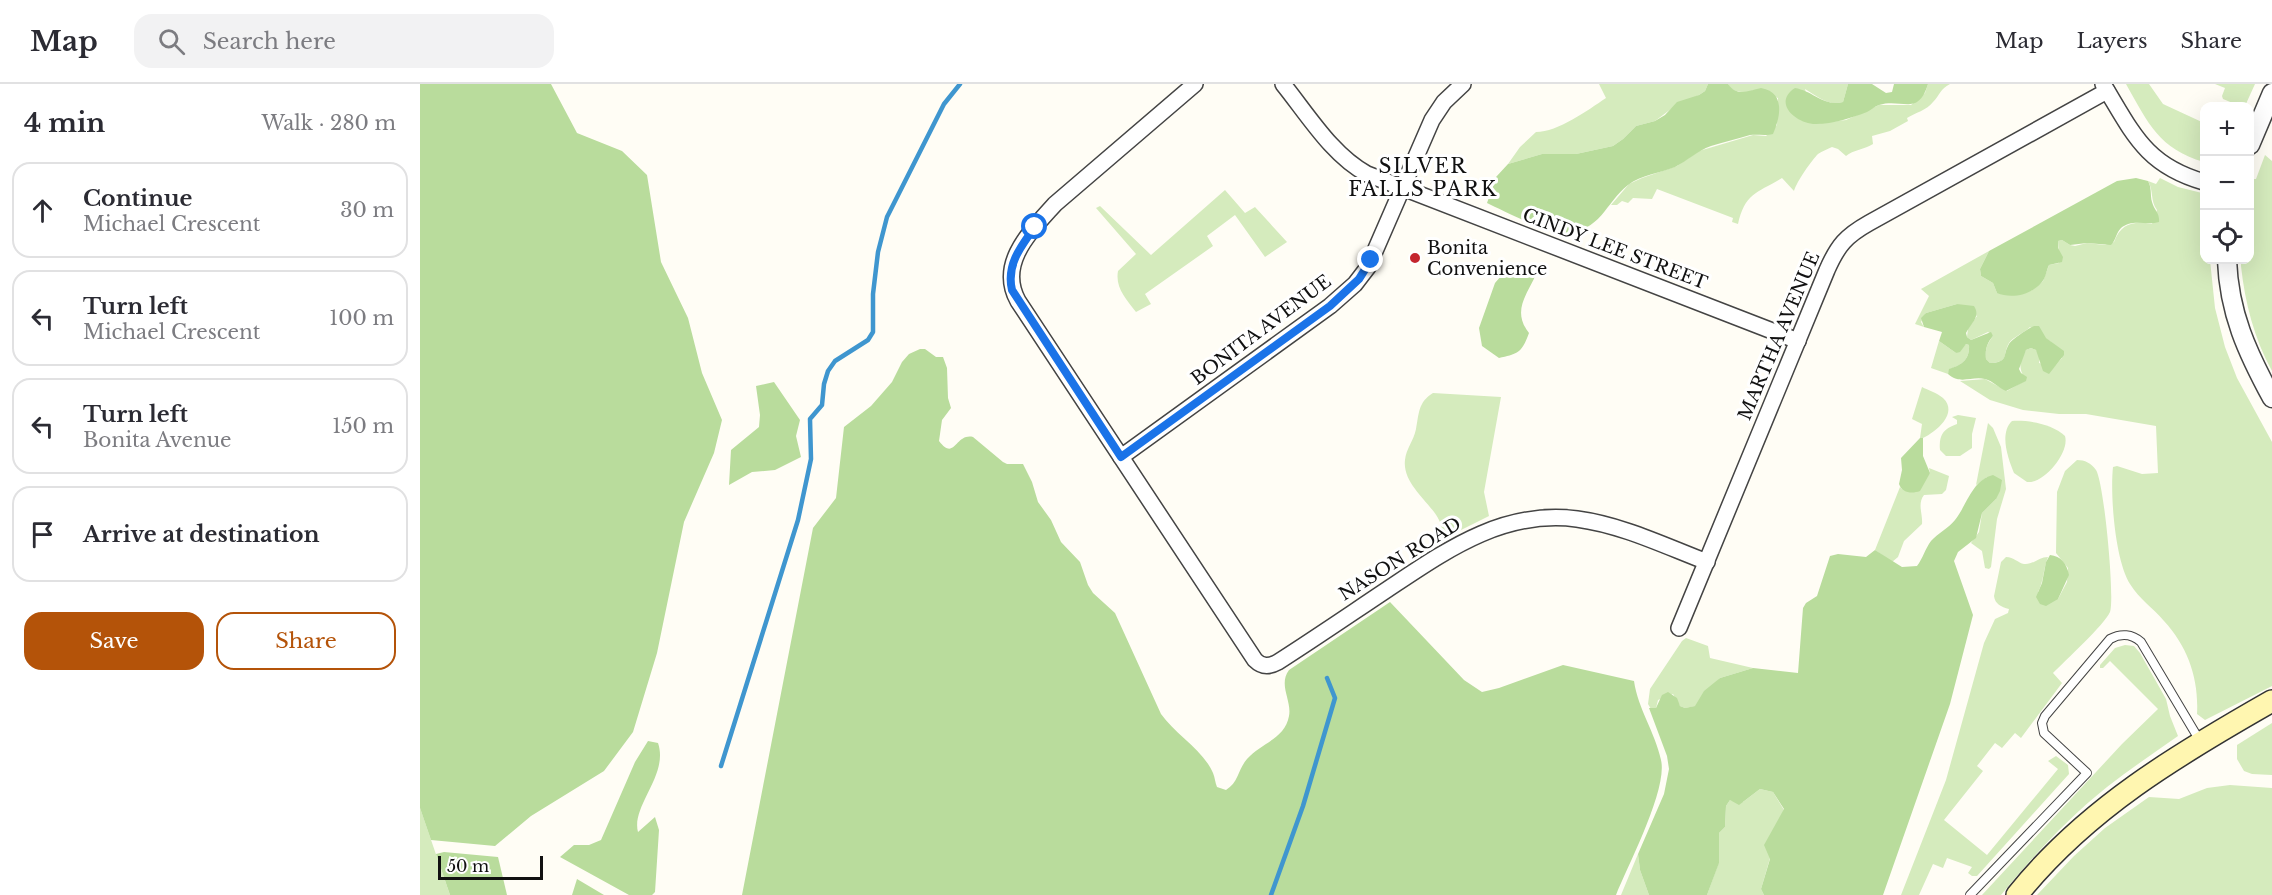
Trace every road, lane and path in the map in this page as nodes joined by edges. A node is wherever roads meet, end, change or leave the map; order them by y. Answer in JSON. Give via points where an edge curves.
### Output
{"nodes":[{"id":1,"x":1195,"y":84,"type":"edge"},
{"id":2,"x":1283,"y":84,"type":"edge"},
{"id":3,"x":1462,"y":84,"type":"edge"},
{"id":4,"x":2105,"y":87,"type":"edge"},
{"id":5,"x":2272,"y":93,"type":"edge"},
{"id":6,"x":2254,"y":136,"type":"edge"},
{"id":7,"x":2200,"y":180,"type":"edge"},
{"id":8,"x":1402,"y":188,"type":"junction"},
{"id":9,"x":2227,"y":264,"type":"edge"},
{"id":10,"x":1798,"y":341,"type":"junction"},
{"id":11,"x":2272,"y":398,"type":"edge"},
{"id":12,"x":1121,"y":457,"type":"junction"},
{"id":13,"x":1707,"y":562,"type":"junction"},
{"id":14,"x":1679,"y":628,"type":"dead end"},
{"id":15,"x":2272,"y":701,"type":"edge"},
{"id":16,"x":2201,"y":742,"type":"junction"},
{"id":17,"x":1970,"y":895,"type":"edge"},
{"id":18,"x":2017,"y":895,"type":"edge"}],
"edges":[{"from":1,"to":12,"type":"street","via":[[1060,199],[1020,247],[1012,265],[1011,283],[1018,301]]},
{"from":2,"to":8,"type":"street","name":"CINDY LEE STREET","via":[[1344,159],[1367,174]]},
{"from":3,"to":8,"type":"street","name":"BONITA AVENUE","via":[[1432,120]]},
{"from":4,"to":7,"type":"street","via":[[2134,136],[2150,154],[2178,173]]},
{"from":4,"to":10,"type":"street","name":"MARTHA AVENUE","via":[[1848,236],[1836,250]]},
{"from":5,"to":6,"type":"street"},
{"from":8,"to":10,"type":"street","name":"CINDY LEE STREET"},
{"from":8,"to":12,"type":"street","name":"BONITA AVENUE","via":[[1368,267],[1345,294]]},
{"from":9,"to":11,"type":"street","via":[[2236,322]]},
{"from":10,"to":13,"type":"street","name":"MARTHA AVENUE"},
{"from":12,"to":13,"type":"street","name":"NASON ROAD","via":[[1252,657],[1263,666],[1278,662],[1450,547],[1519,521],[1563,518],[1596,522]]},
{"from":13,"to":14,"type":"street","name":"MARTHA AVENUE"},
{"from":15,"to":16,"type":"main road"},
{"from":16,"to":17,"type":"lane","via":[[2141,642],[2125,635],[2110,639],[2045,716],[2041,726],[2087,772]]},
{"from":16,"to":18,"type":"main road","via":[[2136,783],[2092,817],[2049,857]]}]}
